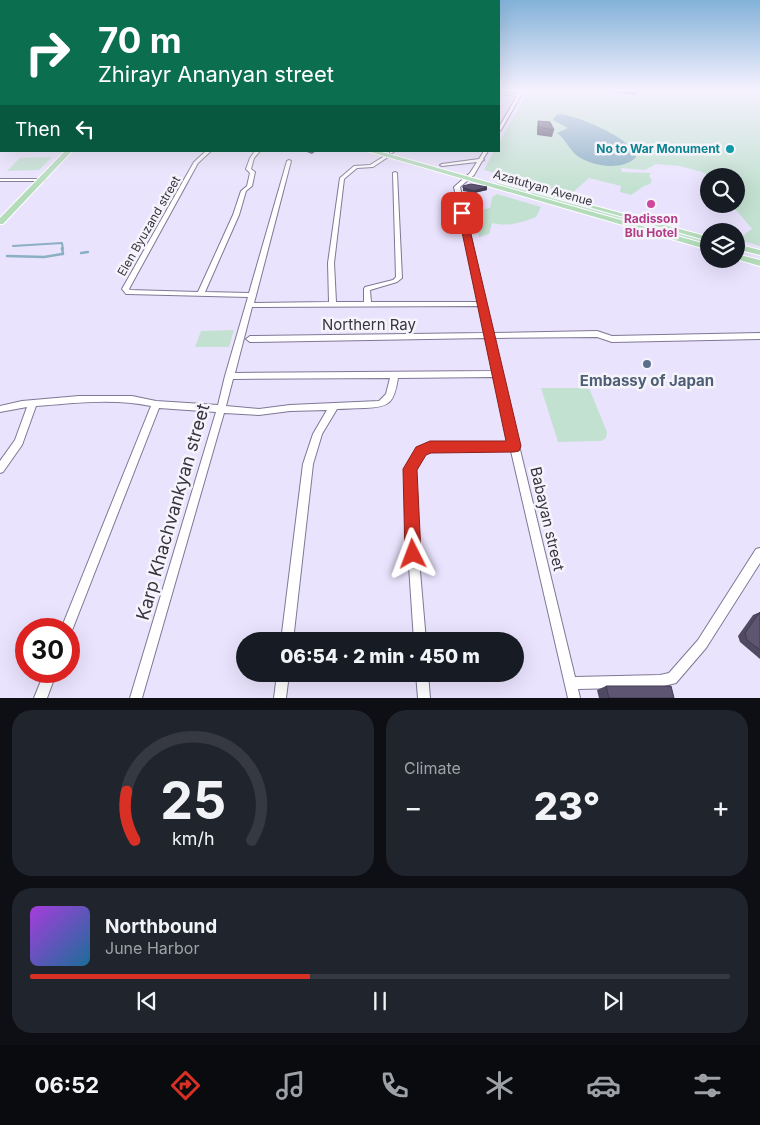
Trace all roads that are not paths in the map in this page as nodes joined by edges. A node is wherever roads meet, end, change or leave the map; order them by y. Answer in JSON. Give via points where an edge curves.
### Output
{"nodes":[{"id":1,"x":68,"y":152,"type":"edge"},
{"id":2,"x":208,"y":152,"type":"edge"},
{"id":3,"x":257,"y":152,"type":"edge"},
{"id":4,"x":391,"y":152,"type":"edge"},
{"id":5,"x":486,"y":152,"type":"edge"},
{"id":6,"x":482,"y":160,"type":"junction"},
{"id":7,"x":289,"y":161,"type":"dead end"},
{"id":8,"x":442,"y":165,"type":"junction"},
{"id":9,"x":395,"y":173,"type":"dead end"},
{"id":10,"x":470,"y":176,"type":"junction"},
{"id":11,"x":0,"y":181,"type":"edge"},
{"id":12,"x":42,"y":181,"type":"junction"},
{"id":13,"x":0,"y":222,"type":"edge"},
{"id":14,"x":700,"y":237,"type":"edge"},
{"id":15,"x":700,"y":245,"type":"edge"},
{"id":16,"x":745,"y":249,"type":"edge"},
{"id":17,"x":760,"y":253,"type":"edge"},
{"id":18,"x":745,"y":259,"type":"edge"},
{"id":19,"x":760,"y":263,"type":"edge"},
{"id":20,"x":200,"y":293,"type":"junction"},
{"id":21,"x":251,"y":295,"type":"junction"},
{"id":22,"x":333,"y":304,"type":"junction"},
{"id":23,"x":368,"y":304,"type":"junction"},
{"id":24,"x":481,"y":304,"type":"junction"},
{"id":25,"x":249,"y":305,"type":"junction"},
{"id":26,"x":760,"y":336,"type":"edge"},
{"id":27,"x":489,"y":337,"type":"junction"},
{"id":28,"x":250,"y":339,"type":"dead end"},
{"id":29,"x":497,"y":374,"type":"junction"},
{"id":30,"x":229,"y":376,"type":"junction"},
{"id":31,"x":394,"y":376,"type":"junction"},
{"id":32,"x":33,"y":403,"type":"junction"},
{"id":33,"x":156,"y":404,"type":"junction"},
{"id":34,"x":334,"y":407,"type":"junction"},
{"id":35,"x":0,"y":408,"type":"edge"},
{"id":36,"x":221,"y":410,"type":"junction"},
{"id":37,"x":514,"y":446,"type":"junction"},
{"id":38,"x":0,"y":469,"type":"edge"},
{"id":39,"x":760,"y":553,"type":"edge"},
{"id":40,"x":71,"y":618,"type":"edge"},
{"id":41,"x":288,"y":632,"type":"edge"},
{"id":42,"x":419,"y":632,"type":"edge"},
{"id":43,"x":282,"y":682,"type":"edge"},
{"id":44,"x":423,"y":682,"type":"edge"},
{"id":45,"x":46,"y":683,"type":"edge"},
{"id":46,"x":570,"y":683,"type":"junction"},
{"id":47,"x":40,"y":698,"type":"edge"},
{"id":48,"x":136,"y":698,"type":"edge"},
{"id":49,"x":280,"y":698,"type":"edge"},
{"id":50,"x":424,"y":698,"type":"edge"},
{"id":51,"x":574,"y":698,"type":"edge"}],
"edges":[{"from":1,"to":12,"type":"main road","via":[[44,175]]},
{"from":2,"to":20,"type":"street","name":"Elen Byuzand street","via":[[196,162],[125,289],[128,292]]},
{"from":3,"to":20,"type":"street","via":[[248,169],[253,172],[249,186]]},
{"from":4,"to":8,"type":"main road","name":"Azatutyan Avenue"},
{"from":4,"to":10,"type":"main road","name":"Azatutyan Avenue"},
{"from":4,"to":22,"type":"street","via":[[371,166],[356,167],[342,178],[331,263]]},
{"from":5,"to":6,"type":"street","name":"Babayan street"},
{"from":6,"to":8,"type":"street"},
{"from":6,"to":10,"type":"street","name":"Babayan street"},
{"from":7,"to":21,"type":"street","name":"Karp Khachvankyan street"},
{"from":8,"to":10,"type":"main road","name":"Azatutyan Avenue"},
{"from":9,"to":23,"type":"street","via":[[399,278],[367,289]]},
{"from":10,"to":14,"type":"main road","name":"Azatutyan Avenue"},
{"from":10,"to":15,"type":"main road","name":"Azatutyan Avenue"},
{"from":10,"to":24,"type":"street","name":"Babayan street","via":[[457,187]]},
{"from":11,"to":12,"type":"street"},
{"from":12,"to":13,"type":"main road"},
{"from":16,"to":17,"type":"main road"},
{"from":18,"to":19,"type":"main road"},
{"from":20,"to":21,"type":"street"},
{"from":21,"to":25,"type":"street","name":"Karp Khachvankyan street"},
{"from":22,"to":23,"type":"street"},
{"from":22,"to":25,"type":"street"},
{"from":23,"to":24,"type":"street"},
{"from":24,"to":27,"type":"street","name":"Babayan street"},
{"from":25,"to":30,"type":"street","name":"Karp Khachvankyan street"},
{"from":26,"to":27,"type":"street","name":"Northern Ray","via":[[612,339],[597,334]]},
{"from":27,"to":28,"type":"street","name":"Northern Ray"},
{"from":27,"to":29,"type":"street","name":"Babayan street"},
{"from":29,"to":31,"type":"street"},
{"from":29,"to":37,"type":"street","name":"Babayan street"},
{"from":30,"to":31,"type":"street"},
{"from":30,"to":36,"type":"street","name":"Karp Khachvankyan street"},
{"from":31,"to":34,"type":"street","via":[[386,402]]},
{"from":32,"to":33,"type":"street","via":[[132,399]]},
{"from":32,"to":35,"type":"street"},
{"from":32,"to":38,"type":"street","via":[[19,442]]},
{"from":33,"to":36,"type":"street"},
{"from":33,"to":40,"type":"street"},
{"from":34,"to":36,"type":"street","via":[[259,412]]},
{"from":34,"to":41,"type":"street","via":[[314,439],[308,464]]},
{"from":36,"to":48,"type":"street","name":"Karp Khachvankyan street"},
{"from":37,"to":42,"type":"street","via":[[430,447],[421,451],[410,469]]},
{"from":37,"to":46,"type":"street","name":"Babayan street"},
{"from":39,"to":46,"type":"street","via":[[702,644],[672,679]]},
{"from":43,"to":49,"type":"street"},
{"from":44,"to":50,"type":"street"},
{"from":45,"to":47,"type":"street"},
{"from":46,"to":51,"type":"street","name":"Babayan street"}]}
